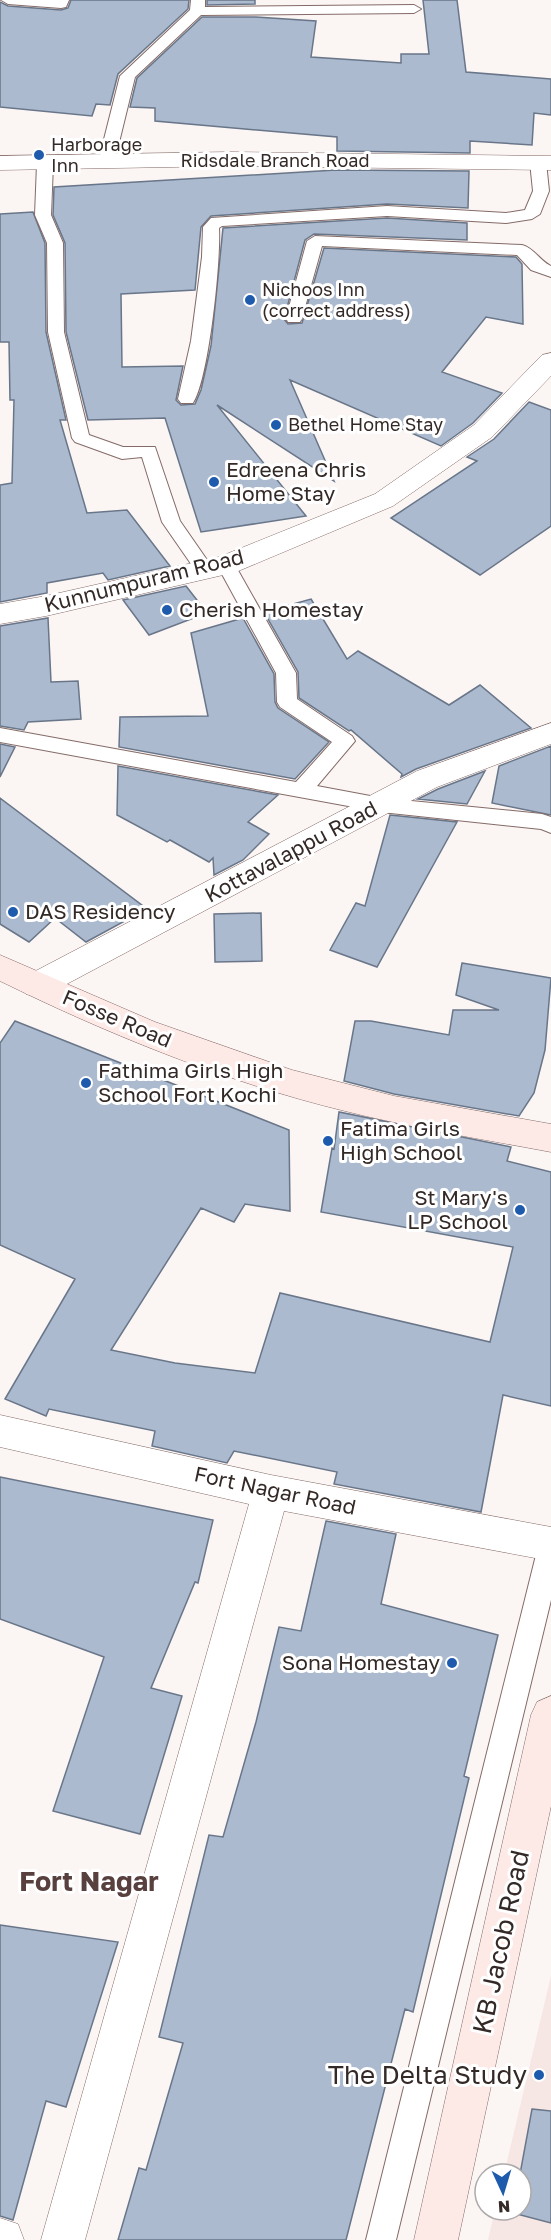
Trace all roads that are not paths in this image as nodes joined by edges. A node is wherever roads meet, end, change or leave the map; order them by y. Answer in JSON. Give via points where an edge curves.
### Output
{"nodes":[{"id":1,"x":8,"y":0,"type":"edge"},
{"id":2,"x":62,"y":0,"type":"edge"},
{"id":3,"x":197,"y":5,"type":"edge"},
{"id":4,"x":380,"y":5,"type":"edge"},
{"id":5,"x":414,"y":9,"type":"dead end"},
{"id":6,"x":547,"y":160,"type":"edge"},
{"id":7,"x":0,"y":163,"type":"edge"},
{"id":8,"x":106,"y":163,"type":"junction"},
{"id":9,"x":45,"y":164,"type":"junction"},
{"id":10,"x":551,"y":272,"type":"edge"},
{"id":11,"x":294,"y":318,"type":"dead end"},
{"id":12,"x":551,"y":361,"type":"edge"},
{"id":13,"x":188,"y":399,"type":"dead end"},
{"id":14,"x":215,"y":567,"type":"junction"},
{"id":15,"x":0,"y":614,"type":"edge"},
{"id":16,"x":551,"y":733,"type":"edge"},
{"id":17,"x":0,"y":735,"type":"edge"},
{"id":18,"x":301,"y":790,"type":"junction"},
{"id":19,"x":381,"y":805,"type":"junction"},
{"id":20,"x":551,"y":825,"type":"edge"},
{"id":21,"x":0,"y":967,"type":"edge"},
{"id":22,"x":37,"y":985,"type":"junction"},
{"id":23,"x":551,"y":1138,"type":"edge"},
{"id":24,"x":0,"y":1431,"type":"edge"},
{"id":25,"x":271,"y":1492,"type":"junction"},
{"id":26,"x":551,"y":1546,"type":"edge"},
{"id":27,"x":551,"y":1714,"type":"edge"},
{"id":28,"x":63,"y":2240,"type":"edge"},
{"id":29,"x":381,"y":2240,"type":"edge"},
{"id":30,"x":436,"y":2240,"type":"edge"}],
"edges":[{"from":1,"to":2,"type":"lane","via":[[61,4]]},
{"from":3,"to":4,"type":"lane"},
{"from":3,"to":8,"type":"lane","via":[[128,76]]},
{"from":4,"to":5,"type":"lane"},
{"from":6,"to":8,"type":"street","name":"Ridsdale Branch Road","via":[[230,159]]},
{"from":6,"to":13,"type":"lane","via":[[532,214],[506,218],[387,211],[217,220],[211,227],[200,350]]},
{"from":7,"to":9,"type":"street","name":"Ridsdale Branch Road"},
{"from":8,"to":9,"type":"street","name":"Ridsdale Branch Road"},
{"from":9,"to":14,"type":"lane","via":[[43,215],[55,243],[56,332],[81,438],[122,453],[149,451],[171,522]]},
{"from":10,"to":11,"type":"lane","via":[[537,266],[522,250],[315,241]]},
{"from":12,"to":14,"type":"street","name":"Kunnumpuram Road","via":[[483,431],[384,500]]},
{"from":14,"to":15,"type":"street","name":"Kunnumpuram Road"},
{"from":14,"to":18,"type":"lane","via":[[286,673],[287,702],[345,741]]},
{"from":16,"to":19,"type":"street","name":"Kottavalappu Road","via":[[427,780]]},
{"from":17,"to":18,"type":"lane"},
{"from":18,"to":19,"type":"lane"},
{"from":19,"to":20,"type":"lane"},
{"from":19,"to":22,"type":"street","name":"Kottavalappu Road"},
{"from":21,"to":22,"type":"street","name":"Fosse Road"},
{"from":22,"to":23,"type":"street","name":"Fosse Road","via":[[172,1043],[294,1083],[392,1108]]},
{"from":24,"to":25,"type":"street","name":"Fort Nagar Road"},
{"from":25,"to":26,"type":"street","name":"Fort Nagar Road"},
{"from":25,"to":28,"type":"street"},
{"from":26,"to":29,"type":"lane"},
{"from":27,"to":30,"type":"street","name":"KB Jacob Road"}]}
